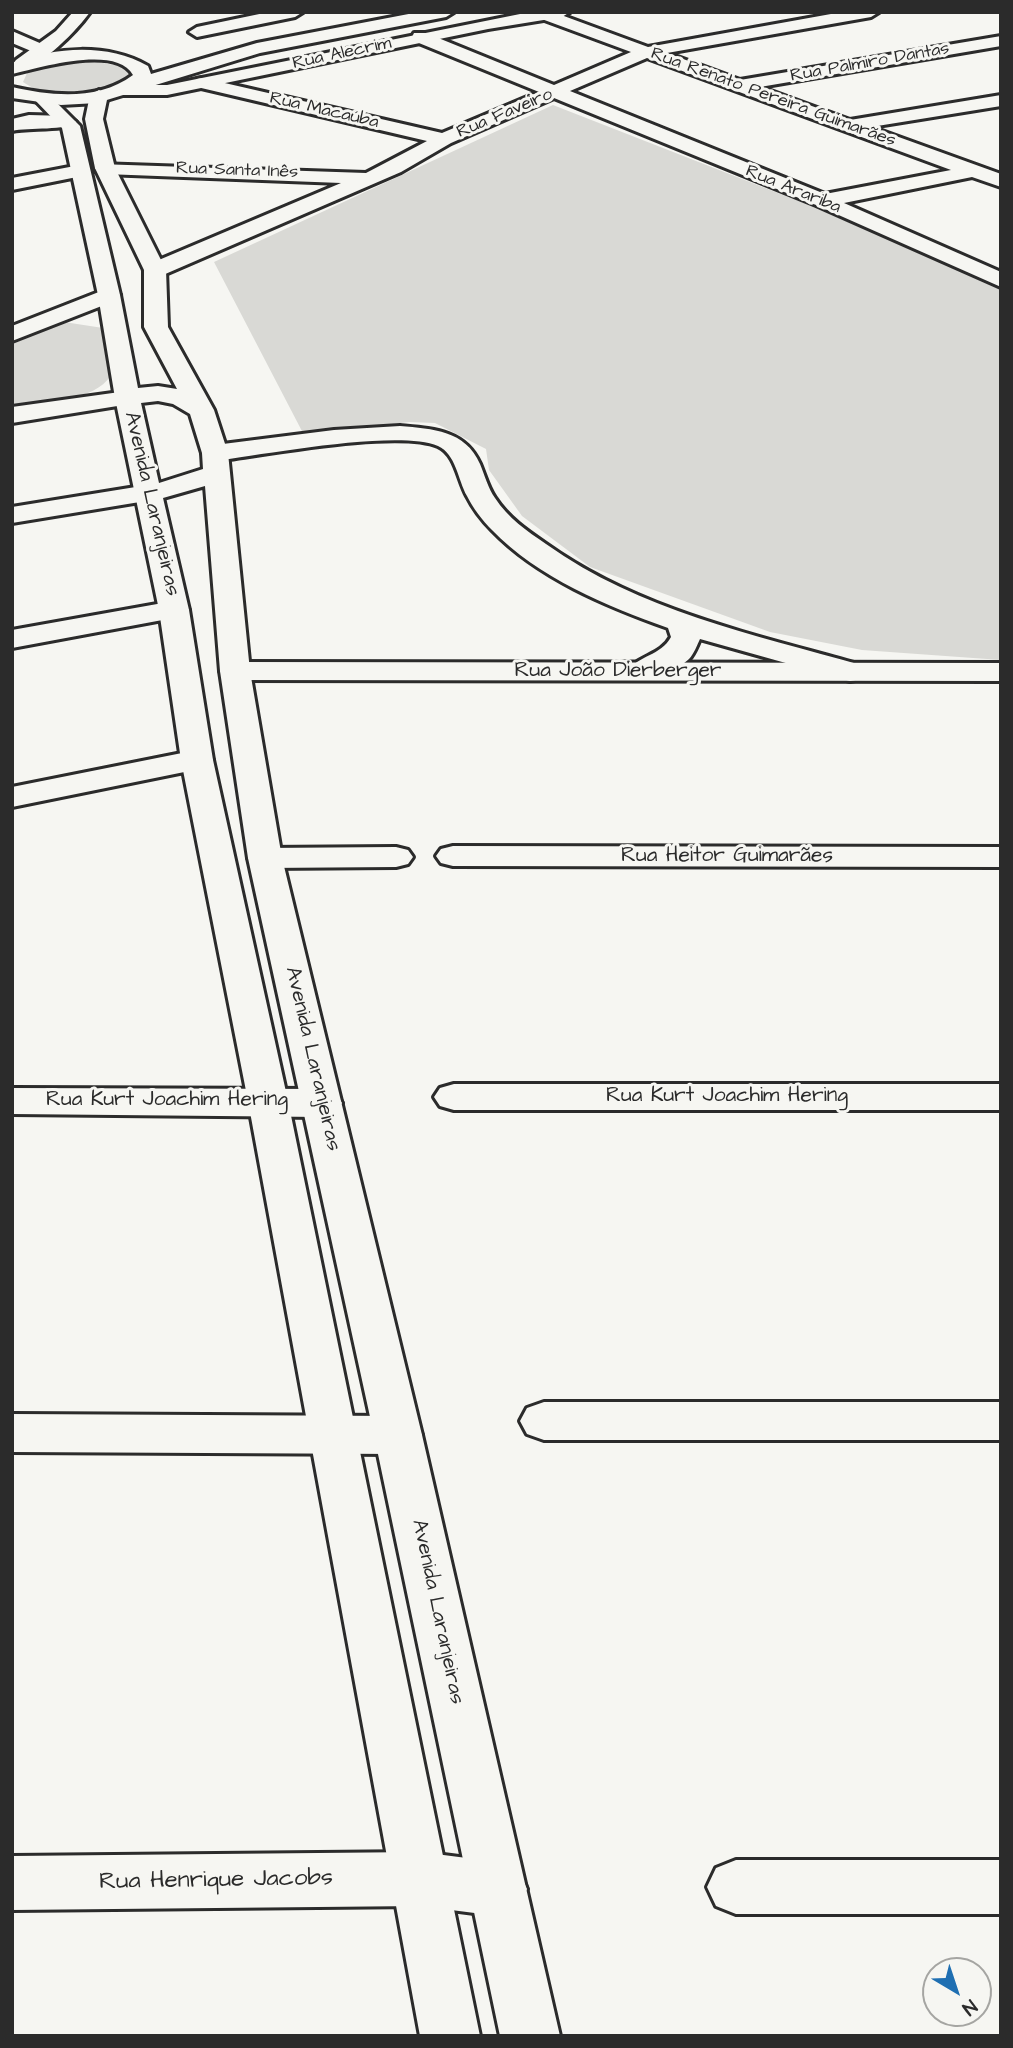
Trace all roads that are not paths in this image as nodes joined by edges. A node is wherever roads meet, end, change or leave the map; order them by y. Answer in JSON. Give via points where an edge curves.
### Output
{"nodes":[{"id":1,"x":295,"y":12,"type":"edge"},
{"id":2,"x":380,"y":12,"type":"edge"},
{"id":3,"x":446,"y":12,"type":"edge"},
{"id":4,"x":871,"y":12,"type":"edge"},
{"id":5,"x":554,"y":14,"type":"edge"},
{"id":6,"x":89,"y":16,"type":"edge"},
{"id":7,"x":197,"y":32,"type":"dead end"},
{"id":8,"x":12,"y":36,"type":"edge"},
{"id":9,"x":421,"y":37,"type":"junction"},
{"id":10,"x":401,"y":41,"type":"junction"},
{"id":11,"x":1001,"y":41,"type":"edge"},
{"id":12,"x":181,"y":48,"type":"dead end"},
{"id":13,"x":43,"y":51,"type":"junction"},
{"id":14,"x":646,"y":52,"type":"junction"},
{"id":15,"x":149,"y":54,"type":"dead end"},
{"id":16,"x":111,"y":58,"type":"junction"},
{"id":17,"x":17,"y":66,"type":"edge"},
{"id":18,"x":203,"y":83,"type":"junction"},
{"id":19,"x":739,"y":86,"type":"junction"},
{"id":20,"x":118,"y":90,"type":"junction"},
{"id":21,"x":550,"y":96,"type":"junction"},
{"id":22,"x":1001,"y":100,"type":"edge"},
{"id":23,"x":32,"y":108,"type":"edge"},
{"id":24,"x":848,"y":125,"type":"junction"},
{"id":25,"x":444,"y":139,"type":"junction"},
{"id":26,"x":1001,"y":167,"type":"edge"},
{"id":27,"x":93,"y":170,"type":"junction"},
{"id":28,"x":973,"y":171,"type":"junction"},
{"id":29,"x":369,"y":178,"type":"junction"},
{"id":30,"x":1001,"y":181,"type":"edge"},
{"id":31,"x":12,"y":184,"type":"edge"},
{"id":32,"x":823,"y":201,"type":"junction"},
{"id":33,"x":155,"y":270,"type":"junction"},
{"id":34,"x":1001,"y":280,"type":"edge"},
{"id":35,"x":109,"y":295,"type":"junction"},
{"id":36,"x":12,"y":334,"type":"edge"},
{"id":37,"x":127,"y":398,"type":"junction"},
{"id":38,"x":201,"y":410,"type":"junction"},
{"id":39,"x":12,"y":415,"type":"edge"},
{"id":40,"x":217,"y":462,"type":"junction"},
{"id":41,"x":148,"y":493,"type":"junction"},
{"id":42,"x":12,"y":515,"type":"edge"},
{"id":43,"x":174,"y":610,"type":"junction"},
{"id":44,"x":681,"y":623,"type":"junction"},
{"id":45,"x":12,"y":639,"type":"edge"},
{"id":46,"x":235,"y":671,"type":"junction"},
{"id":47,"x":642,"y":672,"type":"junction"},
{"id":48,"x":850,"y":672,"type":"junction"},
{"id":49,"x":1001,"y":672,"type":"edge"},
{"id":50,"x":197,"y":760,"type":"junction"},
{"id":51,"x":12,"y":797,"type":"edge"},
{"id":52,"x":453,"y":856,"type":"dead end"},
{"id":53,"x":396,"y":857,"type":"dead end"},
{"id":54,"x":1001,"y":857,"type":"edge"},
{"id":55,"x":265,"y":858,"type":"junction"},
{"id":56,"x":454,"y":1097,"type":"dead end"},
{"id":57,"x":1001,"y":1097,"type":"edge"},
{"id":58,"x":12,"y":1101,"type":"edge"},
{"id":59,"x":268,"y":1101,"type":"junction"},
{"id":60,"x":322,"y":1103,"type":"junction"},
{"id":61,"x":544,"y":1421,"type":"dead end"},
{"id":62,"x":1001,"y":1421,"type":"edge"},
{"id":63,"x":12,"y":1433,"type":"edge"},
{"id":64,"x":398,"y":1435,"type":"junction"},
{"id":65,"x":333,"y":1436,"type":"junction"},
{"id":66,"x":420,"y":1879,"type":"junction"},
{"id":67,"x":12,"y":1883,"type":"edge"},
{"id":68,"x":736,"y":1887,"type":"dead end"},
{"id":69,"x":1001,"y":1887,"type":"edge"},
{"id":70,"x":498,"y":1889,"type":"junction"},
{"id":71,"x":450,"y":2036,"type":"edge"},
{"id":72,"x":530,"y":2036,"type":"edge"}],
"edges":[{"from":1,"to":7,"type":"main road"},
{"from":2,"to":12,"type":"main road"},
{"from":3,"to":20,"type":"main road","via":[[257,48]]},
{"from":4,"to":14,"type":"main road","name":"Rua Faveiro"},
{"from":5,"to":9,"type":"main road","name":"Rua Alecrim"},
{"from":5,"to":14,"type":"main road","name":"Rua Renato Pereira Guimarães"},
{"from":6,"to":13,"type":"main road"},
{"from":6,"to":16,"type":"main road","via":[[83,43]]},
{"from":8,"to":13,"type":"main road"},
{"from":9,"to":10,"type":"main road","name":"Rua Alecrim"},
{"from":9,"to":21,"type":"main road","name":"Rua Arariba"},
{"from":10,"to":18,"type":"main road","name":"Rua Alecrim"},
{"from":10,"to":21,"type":"main road","name":"Rua Arariba"},
{"from":11,"to":19,"type":"main road","name":"Rua Palmiro Dantas"},
{"from":13,"to":17,"type":"main road"},
{"from":14,"to":19,"type":"main road","name":"Rua Renato Pereira Guimarães"},
{"from":14,"to":21,"type":"main road","name":"Rua Faveiro"},
{"from":15,"to":16,"type":"main road"},
{"from":16,"to":17,"type":"main road","via":[[75,56]]},
{"from":16,"to":20,"type":"main road","via":[[142,70],[142,77]]},
{"from":18,"to":20,"type":"main road","name":"Rua Alecrim","via":[[167,90]]},
{"from":18,"to":25,"type":"main road","name":"Rua Macaúba"},
{"from":19,"to":24,"type":"main road","name":"Rua Renato Pereira Guimarães"},
{"from":20,"to":23,"type":"main road"},
{"from":20,"to":27,"type":"main road","name":"Avenida Laranjeiras","via":[[94,119]]},
{"from":21,"to":25,"type":"main road","name":"Rua Faveiro"},
{"from":21,"to":32,"type":"main road","name":"Rua Arariba"},
{"from":22,"to":24,"type":"main road"},
{"from":23,"to":27,"type":"main road","name":"Avenida Laranjeiras","via":[[71,126]]},
{"from":24,"to":28,"type":"main road","name":"Rua Renato Pereira Guimarães"},
{"from":25,"to":29,"type":"main road","name":"Rua Faveiro"},
{"from":26,"to":28,"type":"main road"},
{"from":27,"to":29,"type":"main road","name":"Rua Santa Inês"},
{"from":27,"to":31,"type":"main road","name":"Rua Santa Inês"},
{"from":27,"to":33,"type":"main road","name":"Avenida Laranjeiras"},
{"from":27,"to":35,"type":"main road","name":"Avenida Laranjeiras"},
{"from":28,"to":30,"type":"main road","name":"Rua Renato Pereira Guimarães"},
{"from":28,"to":32,"type":"main road"},
{"from":29,"to":33,"type":"main road","name":"Rua Faveiro"},
{"from":32,"to":34,"type":"main road","name":"Rua Arariba"},
{"from":33,"to":38,"type":"main road","name":"Avenida Laranjeiras","via":[[156,327]]},
{"from":35,"to":36,"type":"main road"},
{"from":35,"to":37,"type":"main road","name":"Avenida Laranjeiras"},
{"from":37,"to":38,"type":"main road","via":[[168,393]]},
{"from":37,"to":39,"type":"main road"},
{"from":37,"to":41,"type":"main road","name":"Avenida Laranjeiras"},
{"from":38,"to":40,"type":"main road","name":"Avenida Laranjeiras"},
{"from":40,"to":41,"type":"main road","via":[[178,487]]},
{"from":40,"to":44,"type":"main road","via":[[387,434],[423,433],[450,442],[463,455],[479,494],[499,522],[538,553],[589,585]]},
{"from":40,"to":46,"type":"main road","name":"Avenida Laranjeiras"},
{"from":41,"to":42,"type":"main road"},
{"from":41,"to":43,"type":"main road","name":"Avenida Laranjeiras"},
{"from":43,"to":45,"type":"main road"},
{"from":43,"to":50,"type":"main road","name":"Avenida Laranjeiras"},
{"from":44,"to":47,"type":"main road","via":[[686,637],[678,653]]},
{"from":44,"to":48,"type":"main road"},
{"from":46,"to":47,"type":"main road","name":"Rua João Dierberger"},
{"from":46,"to":55,"type":"main road","name":"Avenida Laranjeiras"},
{"from":47,"to":48,"type":"main road","name":"Rua João Dierberger"},
{"from":48,"to":49,"type":"main road","name":"Rua João Dierberger"},
{"from":50,"to":51,"type":"main road"},
{"from":50,"to":59,"type":"main road","name":"Avenida Laranjeiras"},
{"from":52,"to":54,"type":"main road","name":"Rua Heitor Guimarães"},
{"from":53,"to":55,"type":"main road"},
{"from":55,"to":60,"type":"main road","name":"Avenida Laranjeiras"},
{"from":56,"to":57,"type":"main road","name":"Rua Kurt Joachim Hering"},
{"from":58,"to":59,"type":"main road","name":"Rua Kurt Joachim Hering"},
{"from":59,"to":60,"type":"main road","name":"Rua Kurt Joachim Hering"},
{"from":59,"to":65,"type":"main road","name":"Avenida Laranjeiras"},
{"from":60,"to":64,"type":"main road","name":"Avenida Laranjeiras"},
{"from":61,"to":62,"type":"main road"},
{"from":63,"to":65,"type":"main road"},
{"from":64,"to":65,"type":"main road"},
{"from":64,"to":70,"type":"main road","name":"Avenida Laranjeiras"},
{"from":65,"to":66,"type":"main road","name":"Avenida Laranjeiras"},
{"from":66,"to":67,"type":"main road","name":"Rua Henrique Jacobs"},
{"from":66,"to":70,"type":"main road","name":"Rua Henrique Jacobs"},
{"from":66,"to":71,"type":"main road","name":"Avenida Laranjeiras"},
{"from":68,"to":69,"type":"main road"},
{"from":70,"to":72,"type":"main road","name":"Avenida Laranjeiras"}]}
